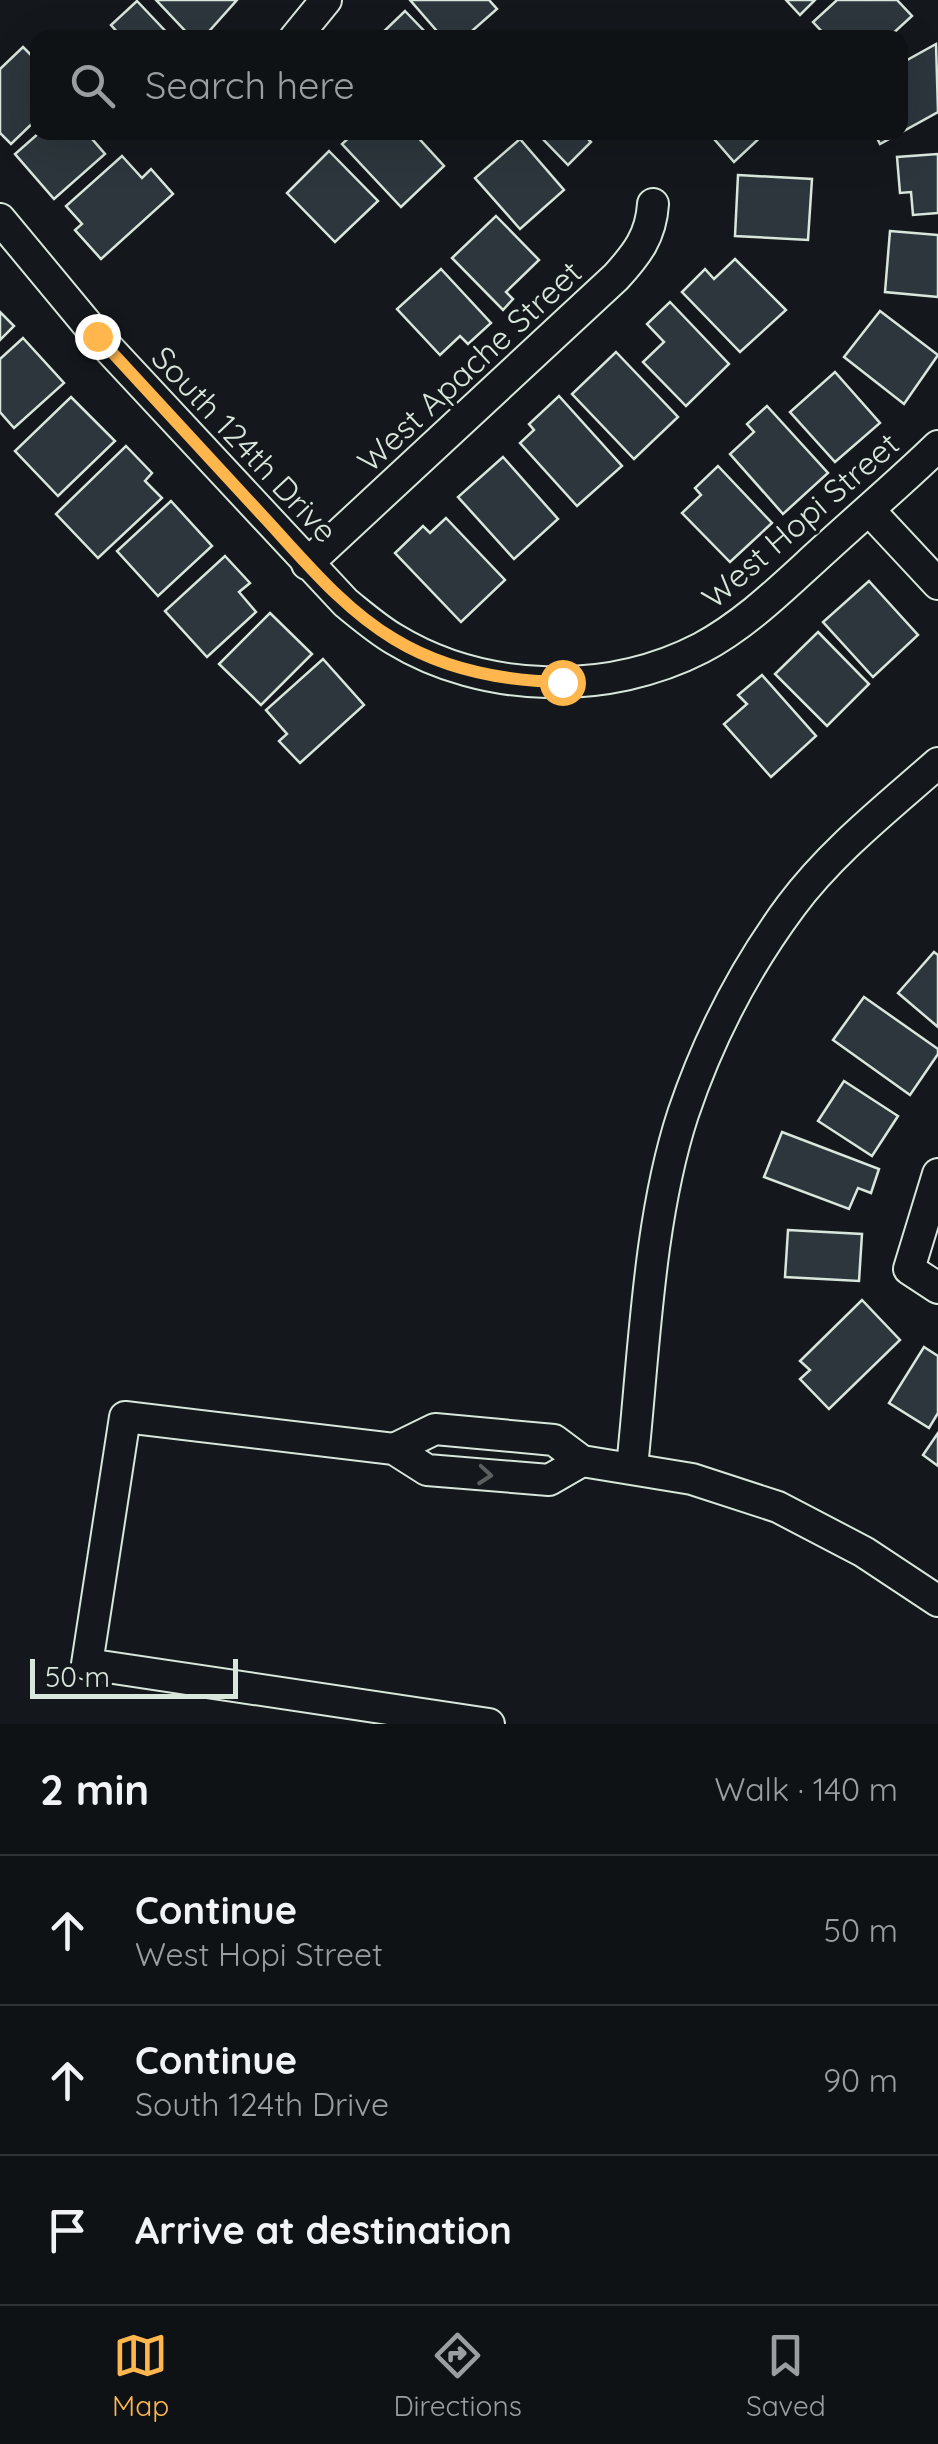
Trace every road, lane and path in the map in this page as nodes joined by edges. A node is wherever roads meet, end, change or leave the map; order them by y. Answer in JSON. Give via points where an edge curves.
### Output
{"nodes":[{"id":1,"x":326,"y":0,"type":"edge"},
{"id":2,"x":302,"y":30,"type":"edge"},
{"id":3,"x":653,"y":204,"type":"dead end"},
{"id":4,"x":0,"y":218,"type":"edge"},
{"id":5,"x":938,"y":446,"type":"edge"},
{"id":6,"x":869,"y":510,"type":"junction"},
{"id":7,"x":307,"y":564,"type":"junction"},
{"id":8,"x":938,"y":584,"type":"edge"},
{"id":9,"x":367,"y":620,"type":"joint"},
{"id":10,"x":938,"y":763,"type":"edge"},
{"id":11,"x":938,"y":1174,"type":"edge"},
{"id":12,"x":938,"y":1288,"type":"edge"},
{"id":13,"x":394,"y":1448,"type":"junction"},
{"id":14,"x":582,"y":1461,"type":"junction"},
{"id":15,"x":632,"y":1467,"type":"junction"},
{"id":16,"x":938,"y":1601,"type":"edge"},
{"id":17,"x":489,"y":1724,"type":"edge"}],
"edges":[{"from":1,"to":2,"type":"street"},
{"from":3,"to":7,"type":"street","name":"West Apache Street","via":[[645,242],[616,277]]},
{"from":4,"to":7,"type":"street","name":"South 124th Drive","via":[[97,336]]},
{"from":5,"to":6,"type":"street","name":"West Hopi Street"},
{"from":6,"to":8,"type":"street"},
{"from":6,"to":9,"type":"street","name":"West Hopi Street","via":[[732,629],[635,673],[562,682],[491,676],[424,654]]},
{"from":7,"to":9,"type":"street","name":"South 124th Drive"},
{"from":10,"to":15,"type":"street","via":[[794,902],[708,1048],[670,1166]]},
{"from":11,"to":12,"type":"street","via":[[909,1268]]},
{"from":13,"to":14,"type":"street","via":[[435,1429],[554,1440]]},
{"from":13,"to":14,"type":"street","one_way":true,"via":[[428,1470],[550,1480]]},
{"from":13,"to":17,"type":"street","via":[[125,1417],[87,1664]]},
{"from":14,"to":15,"type":"street"},
{"from":15,"to":16,"type":"street","via":[[778,1507]]}]}
